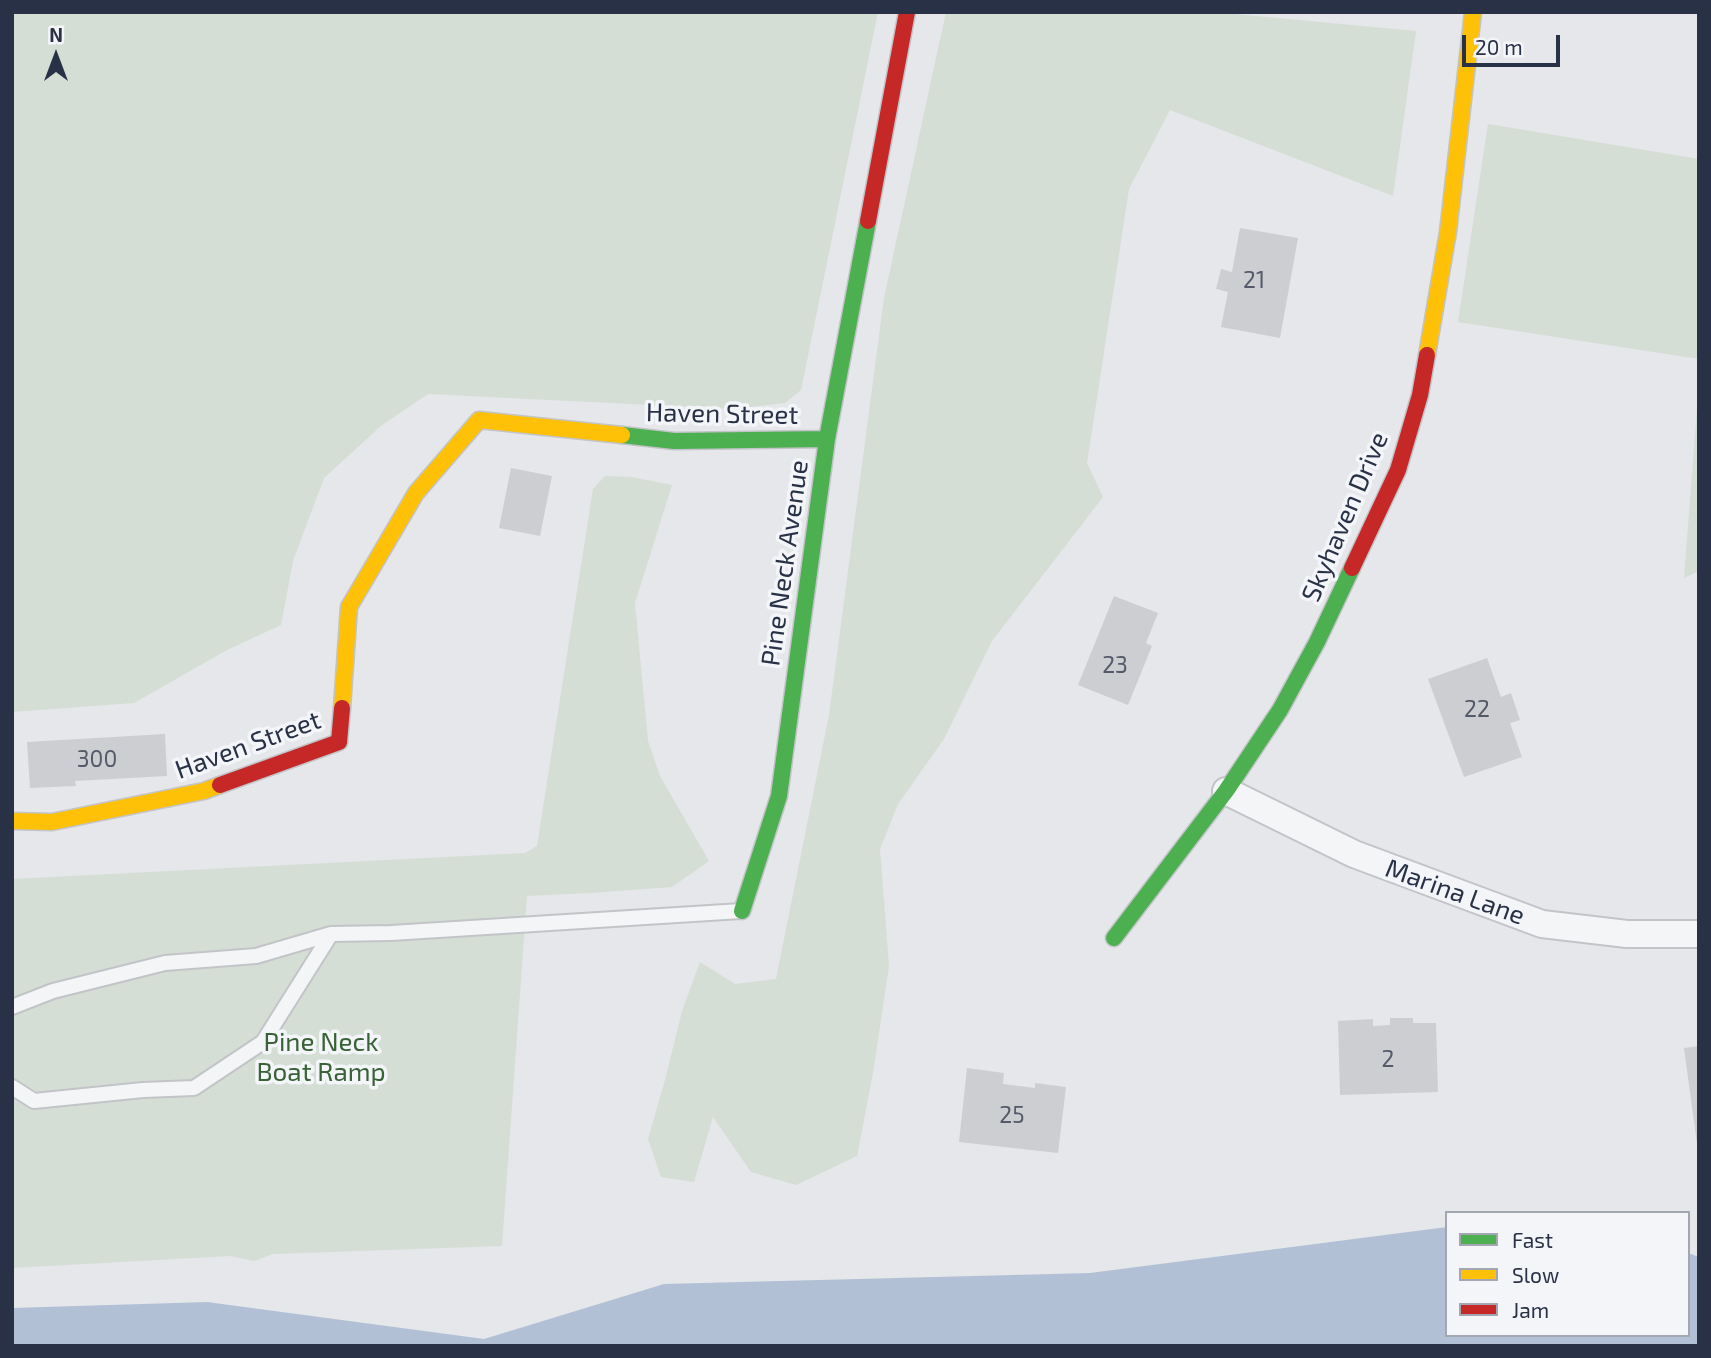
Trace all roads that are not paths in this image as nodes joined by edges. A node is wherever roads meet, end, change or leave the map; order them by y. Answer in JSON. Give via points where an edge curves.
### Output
{"nodes":[{"id":1,"x":906,"y":12,"type":"edge"},
{"id":2,"x":1473,"y":12,"type":"edge"},
{"id":3,"x":827,"y":439,"type":"junction"},
{"id":4,"x":1226,"y":791,"type":"junction"},
{"id":5,"x":12,"y":821,"type":"edge"},
{"id":6,"x":742,"y":911,"type":"joint"},
{"id":7,"x":331,"y":934,"type":"junction"},
{"id":8,"x":1699,"y":934,"type":"edge"},
{"id":9,"x":1114,"y":938,"type":"dead end"},
{"id":10,"x":12,"y":1007,"type":"edge"},
{"id":11,"x":12,"y":1087,"type":"edge"}],
"edges":[{"from":1,"to":3,"type":"street","name":"Pine Neck Avenue"},
{"from":2,"to":4,"type":"street","name":"Skyhaven Drive","via":[[1448,232],[1420,395],[1398,470],[1317,642],[1280,710]]},
{"from":3,"to":5,"type":"street","name":"Haven Street","via":[[674,441],[479,421],[416,492],[349,607],[339,742],[204,792],[52,822]]},
{"from":3,"to":6,"type":"street","name":"Pine Neck Avenue","via":[[779,796]]},
{"from":4,"to":8,"type":"street","name":"Marina Lane","via":[[1354,854],[1542,924],[1627,934]]},
{"from":4,"to":9,"type":"street","name":"Skyhaven Drive"},
{"from":6,"to":7,"type":"lane"},
{"from":7,"to":10,"type":"lane","via":[[256,956],[165,963],[53,991]]},
{"from":7,"to":11,"type":"lane","via":[[263,1042],[194,1088],[34,1101]]}]}
